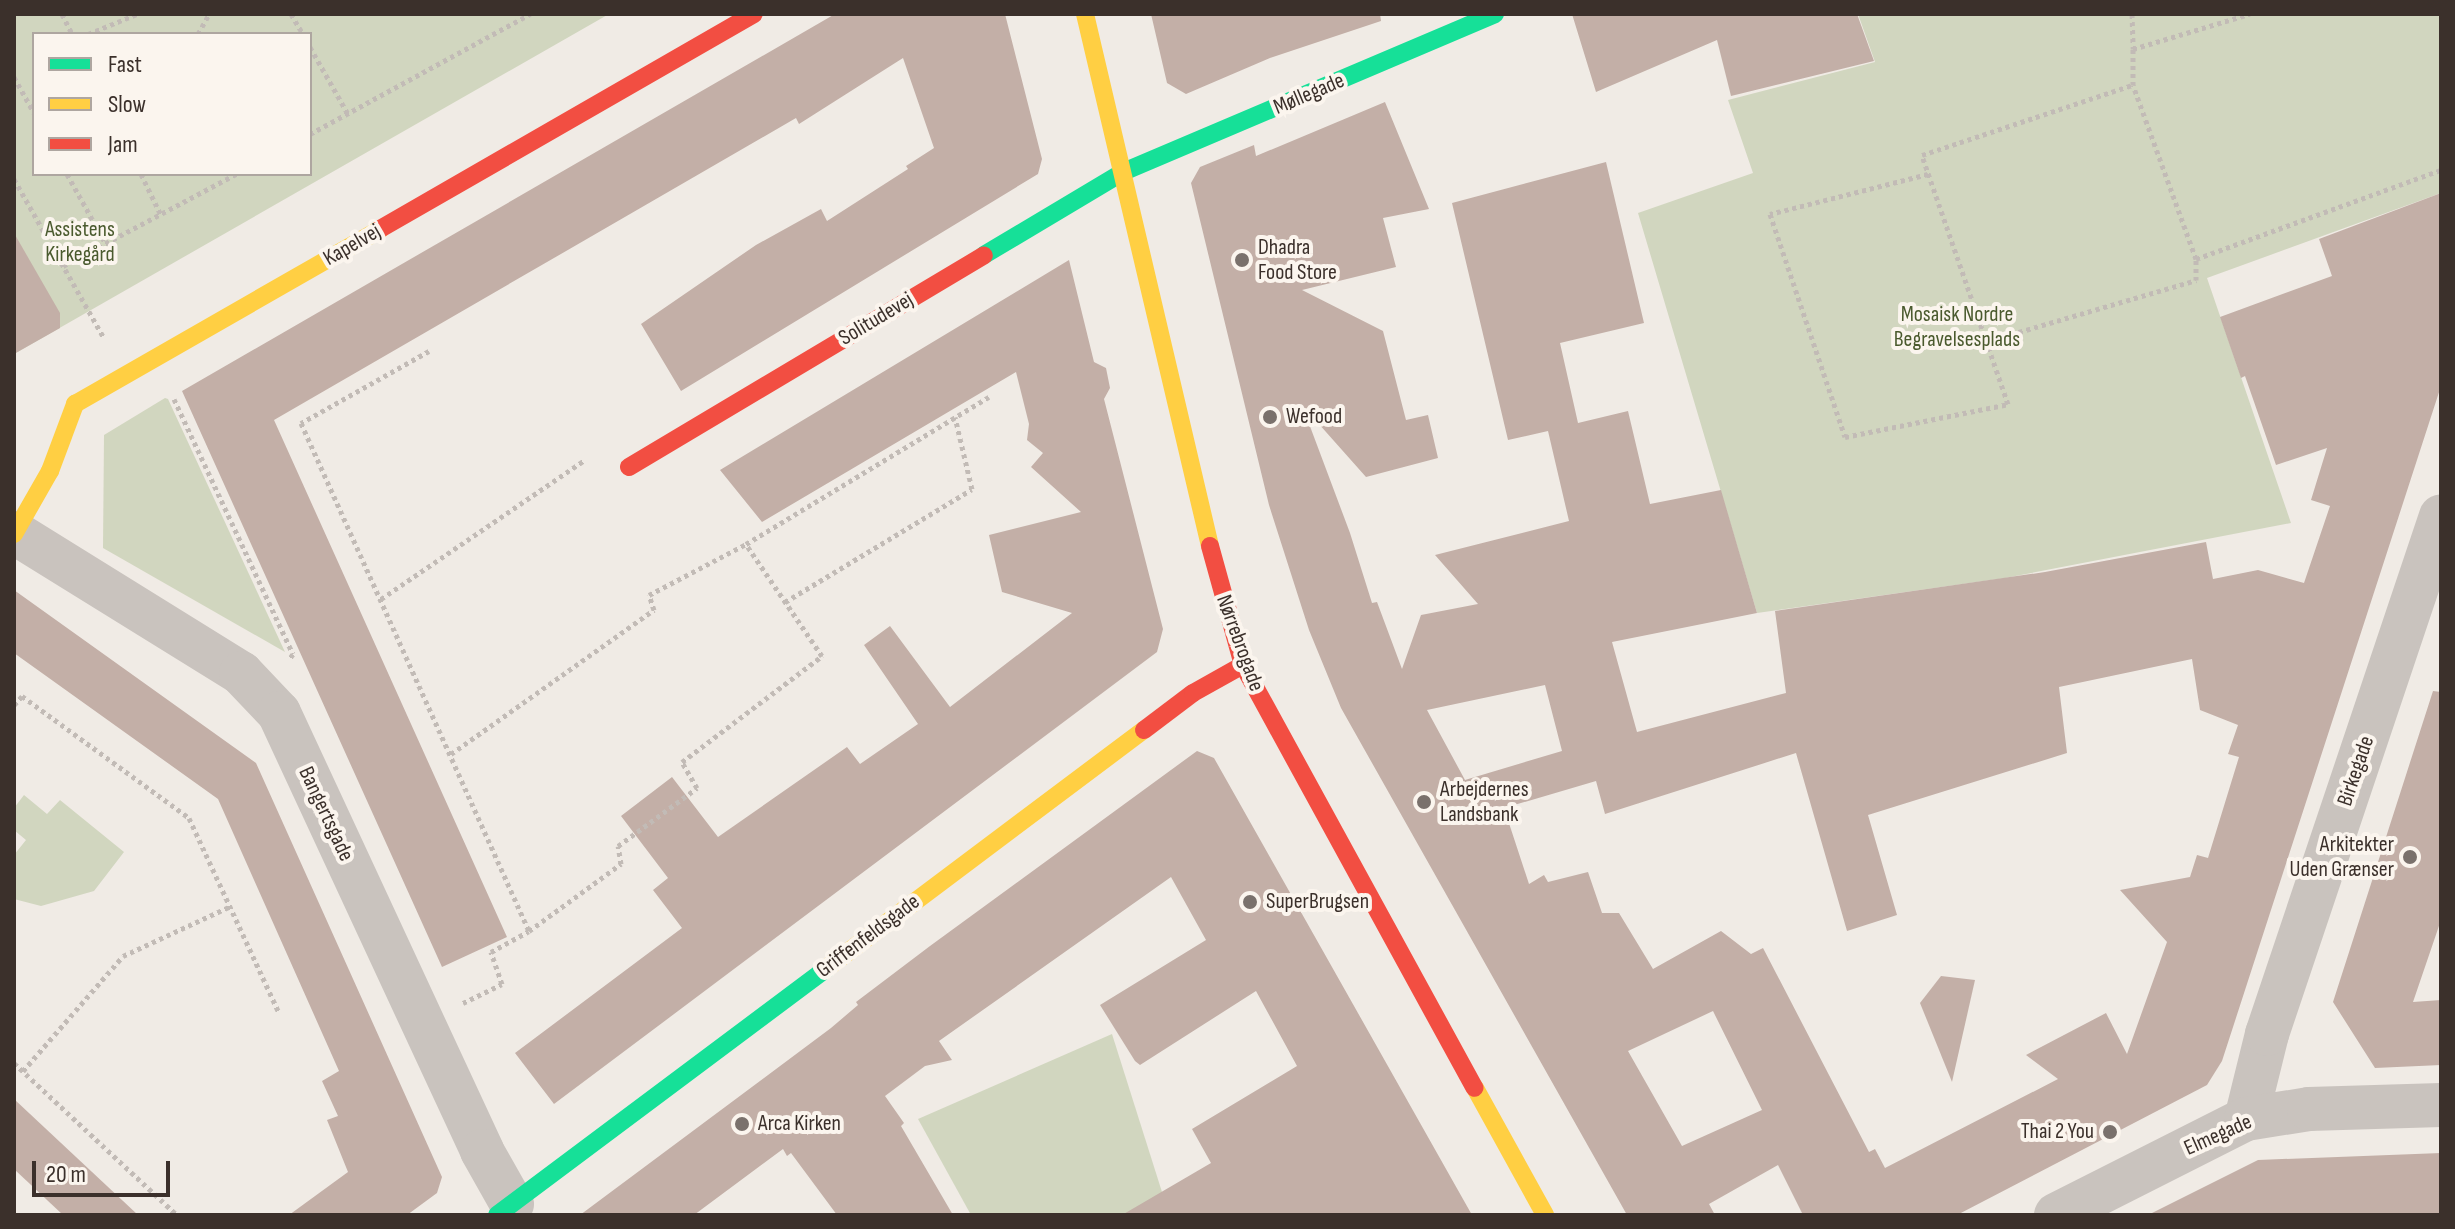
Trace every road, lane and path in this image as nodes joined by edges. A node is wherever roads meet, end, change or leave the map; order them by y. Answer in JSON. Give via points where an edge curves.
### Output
{"nodes":[{"id":1,"x":62,"y":14,"type":"edge"},
{"id":2,"x":137,"y":14,"type":"edge"},
{"id":3,"x":209,"y":14,"type":"edge"},
{"id":4,"x":291,"y":14,"type":"edge"},
{"id":5,"x":530,"y":14,"type":"edge"},
{"id":6,"x":754,"y":14,"type":"edge"},
{"id":7,"x":1085,"y":14,"type":"edge"},
{"id":8,"x":1495,"y":14,"type":"edge"},
{"id":9,"x":2132,"y":14,"type":"edge"},
{"id":10,"x":2250,"y":14,"type":"edge"},
{"id":11,"x":71,"y":32,"type":"edge"},
{"id":12,"x":93,"y":32,"type":"edge"},
{"id":13,"x":199,"y":32,"type":"edge"},
{"id":14,"x":302,"y":32,"type":"edge"},
{"id":15,"x":2133,"y":49,"type":"junction"},
{"id":16,"x":312,"y":51,"type":"edge"},
{"id":17,"x":14,"y":77,"type":"edge"},
{"id":18,"x":2133,"y":85,"type":"junction"},
{"id":19,"x":32,"y":109,"type":"edge"},
{"id":20,"x":348,"y":114,"type":"junction"},
{"id":21,"x":312,"y":133,"type":"edge"},
{"id":22,"x":2441,"y":170,"type":"edge"},
{"id":23,"x":1123,"y":172,"type":"junction"},
{"id":24,"x":1928,"y":174,"type":"junction"},
{"id":25,"x":68,"y":176,"type":"edge"},
{"id":26,"x":142,"y":176,"type":"edge"},
{"id":27,"x":232,"y":176,"type":"edge"},
{"id":28,"x":14,"y":179,"type":"edge"},
{"id":29,"x":161,"y":215,"type":"junction"},
{"id":30,"x":106,"y":244,"type":"junction"},
{"id":31,"x":2196,"y":259,"type":"junction"},
{"id":32,"x":63,"y":266,"type":"junction"},
{"id":33,"x":1987,"y":341,"type":"junction"},
{"id":34,"x":429,"y":351,"type":"dead end"},
{"id":35,"x":154,"y":358,"type":"junction"},
{"id":36,"x":116,"y":380,"type":"junction"},
{"id":37,"x":989,"y":397,"type":"dead end"},
{"id":38,"x":955,"y":417,"type":"junction"},
{"id":39,"x":629,"y":467,"type":"joint"},
{"id":40,"x":2441,"y":516,"type":"edge"},
{"id":41,"x":14,"y":533,"type":"edge"},
{"id":42,"x":746,"y":544,"type":"junction"},
{"id":43,"x":381,"y":599,"type":"junction"},
{"id":44,"x":785,"y":602,"type":"junction"},
{"id":45,"x":1243,"y":665,"type":"junction"},
{"id":46,"x":265,"y":699,"type":"junction"},
{"id":47,"x":14,"y":705,"type":"edge"},
{"id":48,"x":451,"y":754,"type":"junction"},
{"id":49,"x":231,"y":906,"type":"junction"},
{"id":50,"x":529,"y":931,"type":"junction"},
{"id":51,"x":278,"y":1011,"type":"dead end"},
{"id":52,"x":423,"y":1024,"type":"junction"},
{"id":53,"x":14,"y":1063,"type":"edge"},
{"id":54,"x":23,"y":1071,"type":"junction"},
{"id":55,"x":2441,"y":1105,"type":"edge"},
{"id":56,"x":2246,"y":1119,"type":"junction"},
{"id":57,"x":504,"y":1209,"type":"edge"},
{"id":58,"x":177,"y":1215,"type":"edge"},
{"id":59,"x":1545,"y":1215,"type":"edge"},
{"id":60,"x":2056,"y":1215,"type":"edge"}],
"edges":[{"from":1,"to":11,"type":"path"},
{"from":2,"to":12,"type":"path"},
{"from":3,"to":13,"type":"path"},
{"from":4,"to":14,"type":"path"},
{"from":5,"to":20,"type":"path"},
{"from":6,"to":35,"type":"street","name":"Kapelvej"},
{"from":7,"to":23,"type":"street","name":"Nørrebrogade"},
{"from":8,"to":23,"type":"street","name":"Møllegade"},
{"from":9,"to":15,"type":"path"},
{"from":10,"to":15,"type":"path"},
{"from":15,"to":18,"type":"path"},
{"from":16,"to":20,"type":"path"},
{"from":17,"to":19,"type":"path"},
{"from":18,"to":24,"type":"path","via":[[1922,155]]},
{"from":18,"to":31,"type":"path"},
{"from":20,"to":21,"type":"path"},
{"from":22,"to":31,"type":"path"},
{"from":23,"to":39,"type":"street","name":"Solitudevej"},
{"from":23,"to":45,"type":"street","name":"Nørrebrogade","via":[[1219,587]]},
{"from":24,"to":33,"type":"path"},
{"from":24,"to":33,"type":"path","via":[[1770,214],[1845,437],[2008,404]]},
{"from":25,"to":30,"type":"path"},
{"from":26,"to":29,"type":"path"},
{"from":27,"to":29,"type":"path"},
{"from":28,"to":32,"type":"path"},
{"from":29,"to":30,"type":"path"},
{"from":30,"to":32,"type":"path"},
{"from":31,"to":33,"type":"path","via":[[2196,280]]},
{"from":32,"to":36,"type":"path","via":[[108,346]]},
{"from":34,"to":43,"type":"path","via":[[301,423]]},
{"from":35,"to":36,"type":"street","name":"Kapelvej"},
{"from":35,"to":46,"type":"path","via":[[293,654]]},
{"from":36,"to":41,"type":"street","name":"Kapelvej","via":[[75,404],[50,471]]},
{"from":37,"to":38,"type":"path"},
{"from":38,"to":42,"type":"path"},
{"from":38,"to":44,"type":"path","via":[[972,489]]},
{"from":39,"to":43,"type":"path","via":[[595,453]]},
{"from":40,"to":56,"type":"street","name":"Birkegade","via":[[2267,1034]]},
{"from":41,"to":46,"type":"street","name":"Bangertsgade","via":[[241,673]]},
{"from":42,"to":44,"type":"path"},
{"from":42,"to":48,"type":"path","via":[[649,595],[654,610]]},
{"from":43,"to":48,"type":"path"},
{"from":44,"to":50,"type":"path","via":[[822,656],[682,762],[697,788],[618,846],[621,864]]},
{"from":45,"to":57,"type":"street","name":"Griffenfeldsgade","via":[[1181,702]]},
{"from":45,"to":59,"type":"street","name":"Nørrebrogade"},
{"from":46,"to":52,"type":"street","name":"Bangertsgade","via":[[279,713]]},
{"from":47,"to":49,"type":"path","via":[[22,696],[189,818]]},
{"from":48,"to":50,"type":"path"},
{"from":49,"to":51,"type":"path"},
{"from":49,"to":54,"type":"path","via":[[123,956]]},
{"from":50,"to":52,"type":"path","via":[[491,952],[502,984]]},
{"from":52,"to":57,"type":"street","name":"Bangertsgade"},
{"from":53,"to":54,"type":"path"},
{"from":54,"to":58,"type":"path"},
{"from":55,"to":56,"type":"street","name":"Elmegade","via":[[2309,1109]]},
{"from":56,"to":60,"type":"street","name":"Elmegade"}]}
